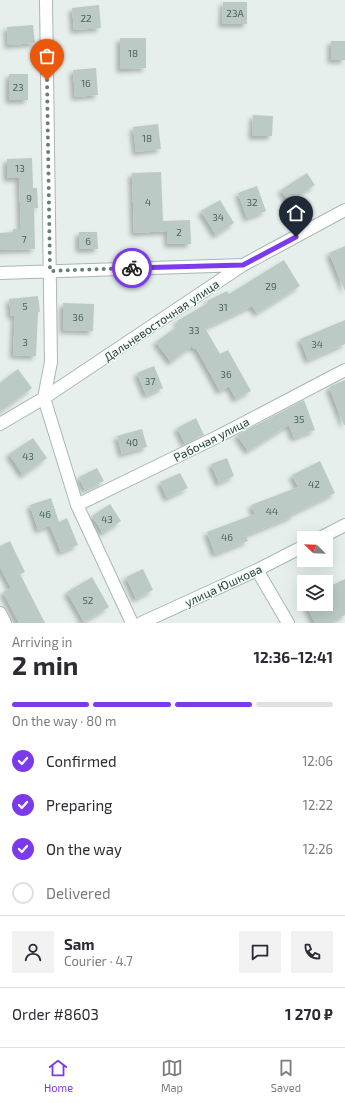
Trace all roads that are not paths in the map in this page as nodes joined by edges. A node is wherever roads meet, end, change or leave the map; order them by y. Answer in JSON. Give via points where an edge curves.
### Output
{"nodes":[{"id":1,"x":46,"y":0,"type":"edge"},
{"id":2,"x":345,"y":210,"type":"edge"},
{"id":3,"x":243,"y":265,"type":"junction"},
{"id":4,"x":50,"y":271,"type":"junction"},
{"id":5,"x":0,"y":273,"type":"edge"},
{"id":6,"x":345,"y":370,"type":"edge"},
{"id":7,"x":44,"y":398,"type":"junction"},
{"id":8,"x":0,"y":424,"type":"edge"},
{"id":9,"x":77,"y":505,"type":"junction"},
{"id":10,"x":345,"y":525,"type":"edge"},
{"id":11,"x":333,"y":531,"type":"edge"},
{"id":12,"x":297,"y":550,"type":"edge"},
{"id":13,"x":257,"y":570,"type":"junction"},
{"id":14,"x":0,"y":613,"type":"edge"},
{"id":15,"x":5,"y":623,"type":"edge"},
{"id":16,"x":132,"y":623,"type":"edge"},
{"id":17,"x":141,"y":623,"type":"edge"},
{"id":18,"x":288,"y":623,"type":"edge"}],
"edges":[{"from":1,"to":4,"type":"street"},
{"from":2,"to":3,"type":"street","name":"Дальневосточная улица"},
{"from":3,"to":4,"type":"street"},
{"from":3,"to":7,"type":"street","name":"Дальневосточная улица"},
{"from":4,"to":5,"type":"street"},
{"from":4,"to":7,"type":"street","via":[[51,362]]},
{"from":6,"to":9,"type":"street","name":"Рабочая улица","via":[[219,436]]},
{"from":7,"to":8,"type":"street","name":"Дальневосточная улица"},
{"from":7,"to":9,"type":"street"},
{"from":9,"to":16,"type":"street"},
{"from":10,"to":11,"type":"street"},
{"from":12,"to":13,"type":"street","name":"улица Юшкова"},
{"from":13,"to":17,"type":"street","name":"улица Юшкова"},
{"from":13,"to":18,"type":"street"},
{"from":14,"to":15,"type":"street"}]}
